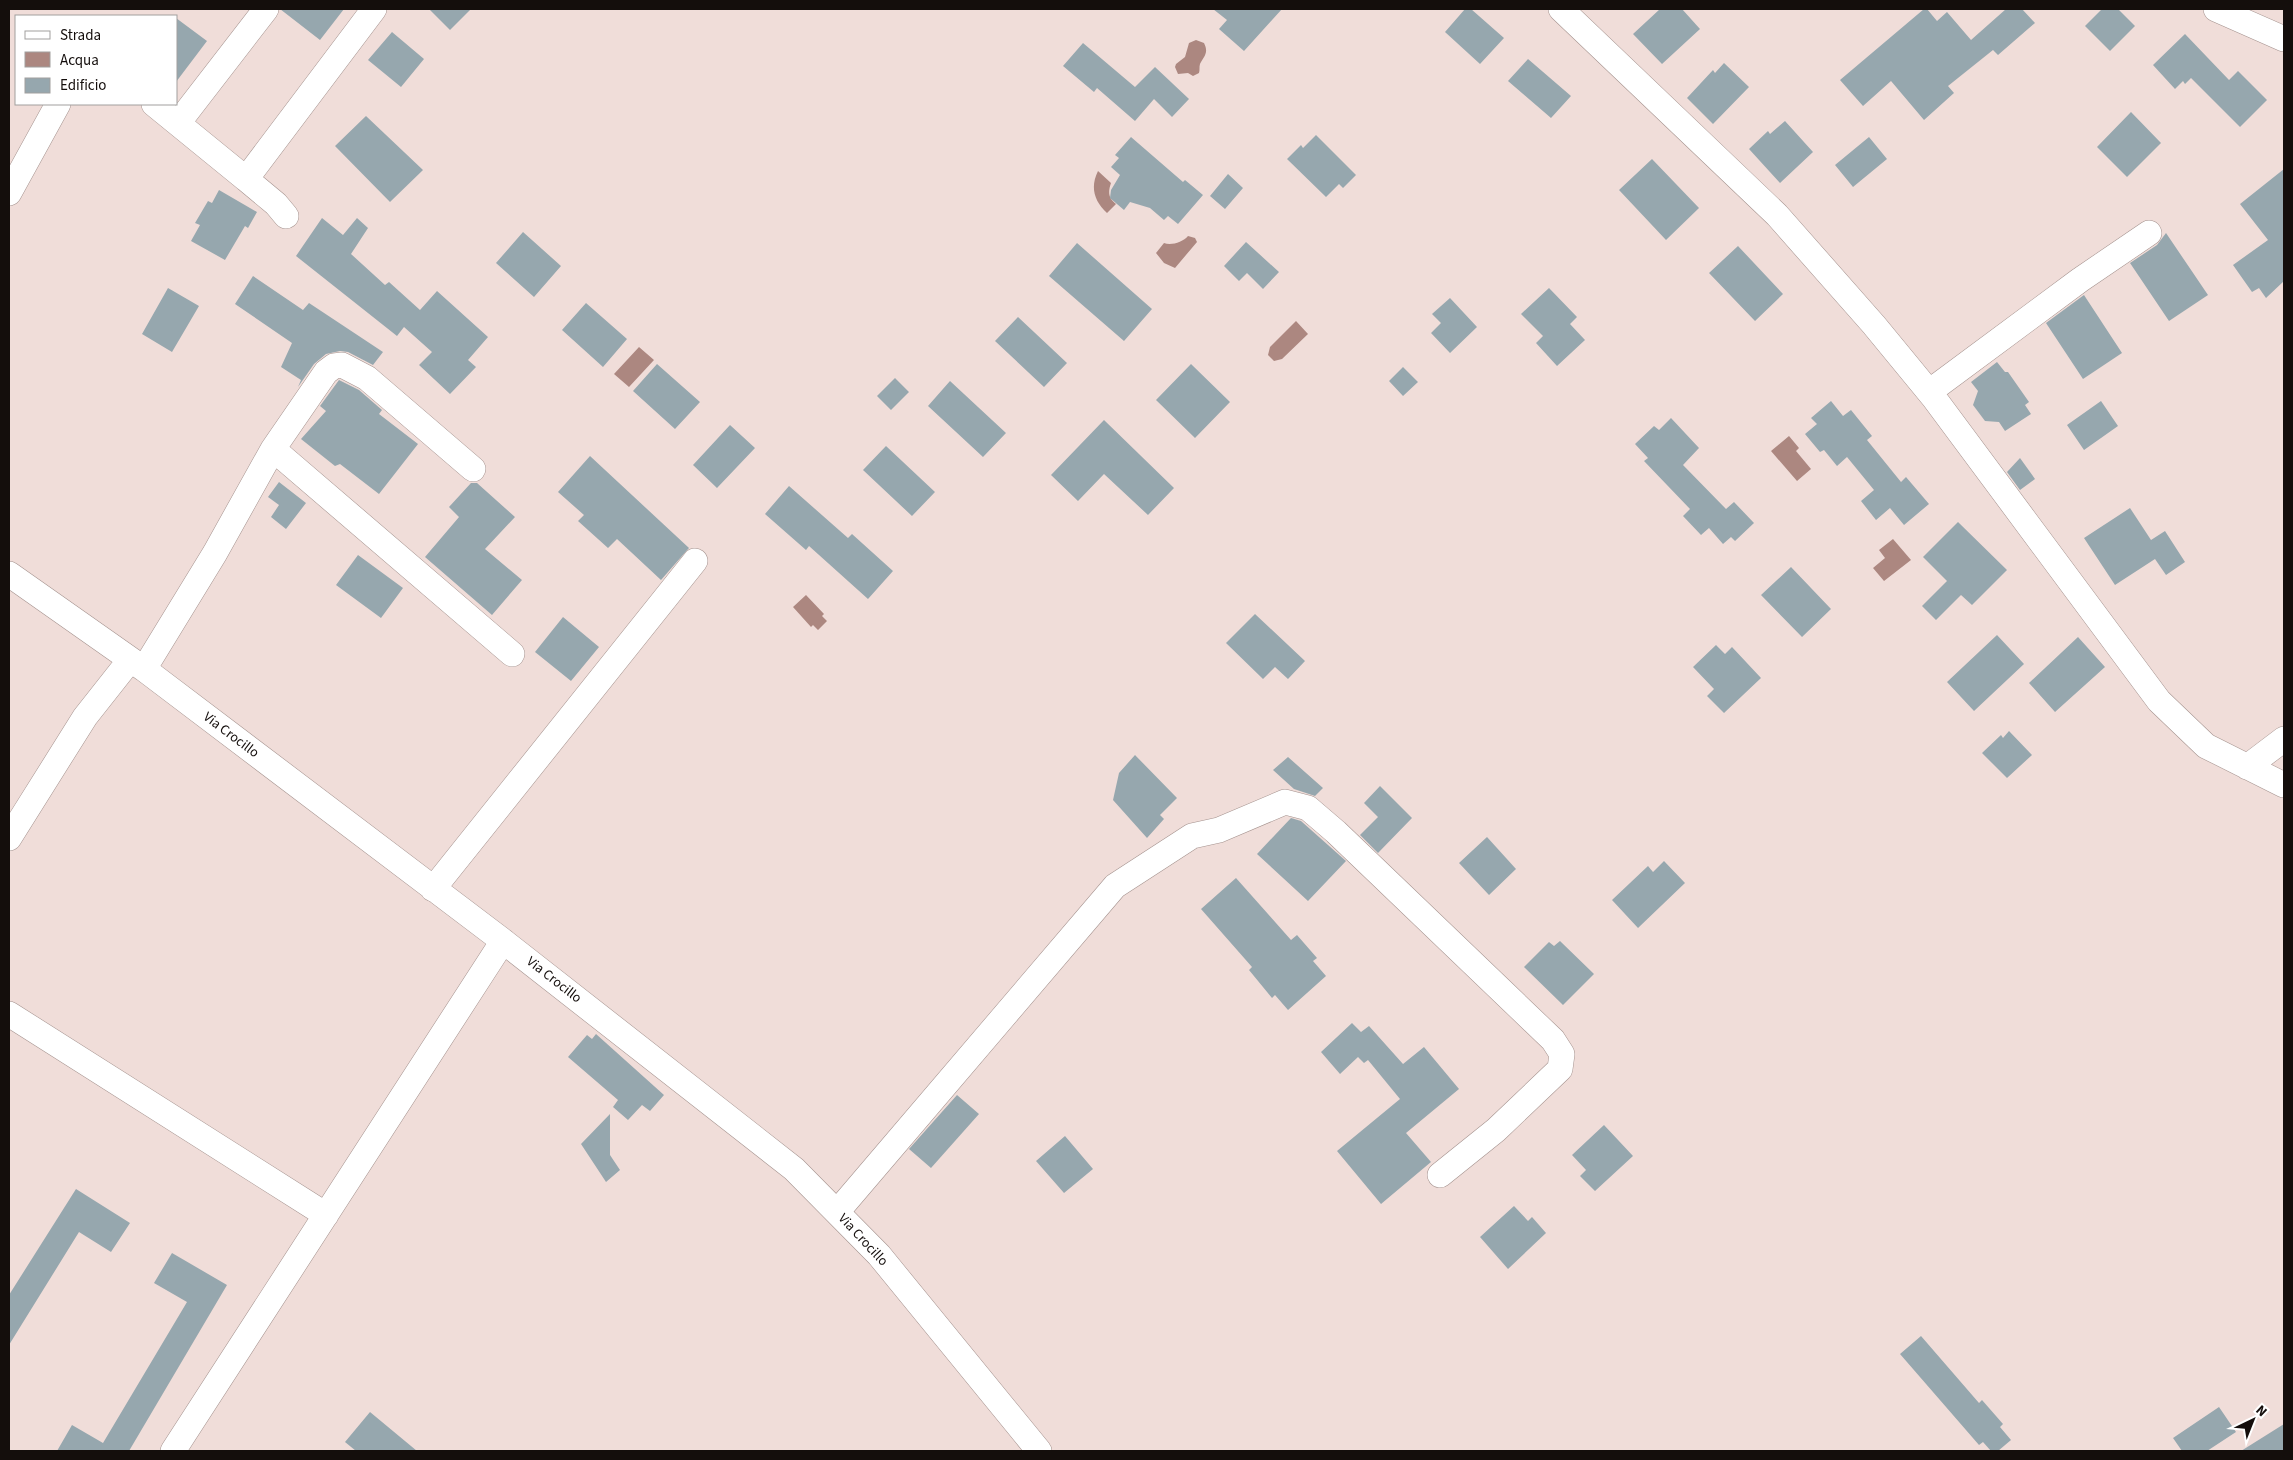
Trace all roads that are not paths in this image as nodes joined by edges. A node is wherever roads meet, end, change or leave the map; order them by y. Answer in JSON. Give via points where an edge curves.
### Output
{"nodes":[{"id":1,"x":266,"y":9,"type":"edge"},
{"id":2,"x":374,"y":9,"type":"edge"},
{"id":3,"x":1560,"y":9,"type":"edge"},
{"id":4,"x":2216,"y":9,"type":"edge"},
{"id":5,"x":2284,"y":39,"type":"edge"},
{"id":6,"x":57,"y":105,"type":"edge"},
{"id":7,"x":155,"y":105,"type":"edge"},
{"id":8,"x":178,"y":123,"type":"junction"},
{"id":9,"x":246,"y":179,"type":"junction"},
{"id":10,"x":9,"y":193,"type":"edge"},
{"id":11,"x":286,"y":216,"type":"dead end"},
{"id":12,"x":2149,"y":233,"type":"dead end"},
{"id":13,"x":1929,"y":392,"type":"junction"},
{"id":14,"x":273,"y":449,"type":"junction"},
{"id":15,"x":473,"y":470,"type":"dead end"},
{"id":16,"x":695,"y":561,"type":"dead end"},
{"id":17,"x":9,"y":574,"type":"edge"},
{"id":18,"x":512,"y":654,"type":"dead end"},
{"id":19,"x":137,"y":664,"type":"junction"},
{"id":20,"x":2284,"y":739,"type":"edge"},
{"id":21,"x":2247,"y":767,"type":"junction"},
{"id":22,"x":2284,"y":784,"type":"edge"},
{"id":23,"x":9,"y":838,"type":"edge"},
{"id":24,"x":433,"y":888,"type":"junction"},
{"id":25,"x":503,"y":941,"type":"junction"},
{"id":26,"x":9,"y":1014,"type":"edge"},
{"id":27,"x":1440,"y":1175,"type":"dead end"},
{"id":28,"x":837,"y":1212,"type":"junction"},
{"id":29,"x":326,"y":1215,"type":"junction"},
{"id":30,"x":173,"y":1451,"type":"edge"},
{"id":31,"x":1039,"y":1451,"type":"edge"}],
"edges":[{"from":1,"to":8,"type":"street"},
{"from":2,"to":9,"type":"street"},
{"from":3,"to":13,"type":"street","via":[[1777,215]]},
{"from":4,"to":5,"type":"street"},
{"from":6,"to":10,"type":"street"},
{"from":7,"to":8,"type":"street"},
{"from":8,"to":9,"type":"street"},
{"from":9,"to":11,"type":"street"},
{"from":12,"to":13,"type":"street"},
{"from":13,"to":21,"type":"street","via":[[2159,701],[2206,746]]},
{"from":14,"to":15,"type":"street","via":[[326,372],[334,366],[342,366],[367,378]]},
{"from":14,"to":18,"type":"street"},
{"from":14,"to":19,"type":"street","via":[[215,552]]},
{"from":16,"to":24,"type":"street"},
{"from":17,"to":19,"type":"street","name":"Via Crocillo"},
{"from":19,"to":23,"type":"street","via":[[85,717]]},
{"from":19,"to":24,"type":"street","name":"Via Crocillo"},
{"from":20,"to":21,"type":"street"},
{"from":21,"to":22,"type":"street"},
{"from":24,"to":25,"type":"street","name":"Via Crocillo"},
{"from":25,"to":28,"type":"street","name":"Via Crocillo","via":[[794,1168]]},
{"from":25,"to":29,"type":"street"},
{"from":26,"to":29,"type":"street"},
{"from":27,"to":28,"type":"street","via":[[1496,1130],[1560,1069],[1562,1054],[1553,1040],[1336,832],[1308,808],[1285,802],[1219,830],[1192,836],[1116,886]]},
{"from":28,"to":31,"type":"street","name":"Via Crocillo","via":[[879,1256]]},
{"from":29,"to":30,"type":"street"}]}
